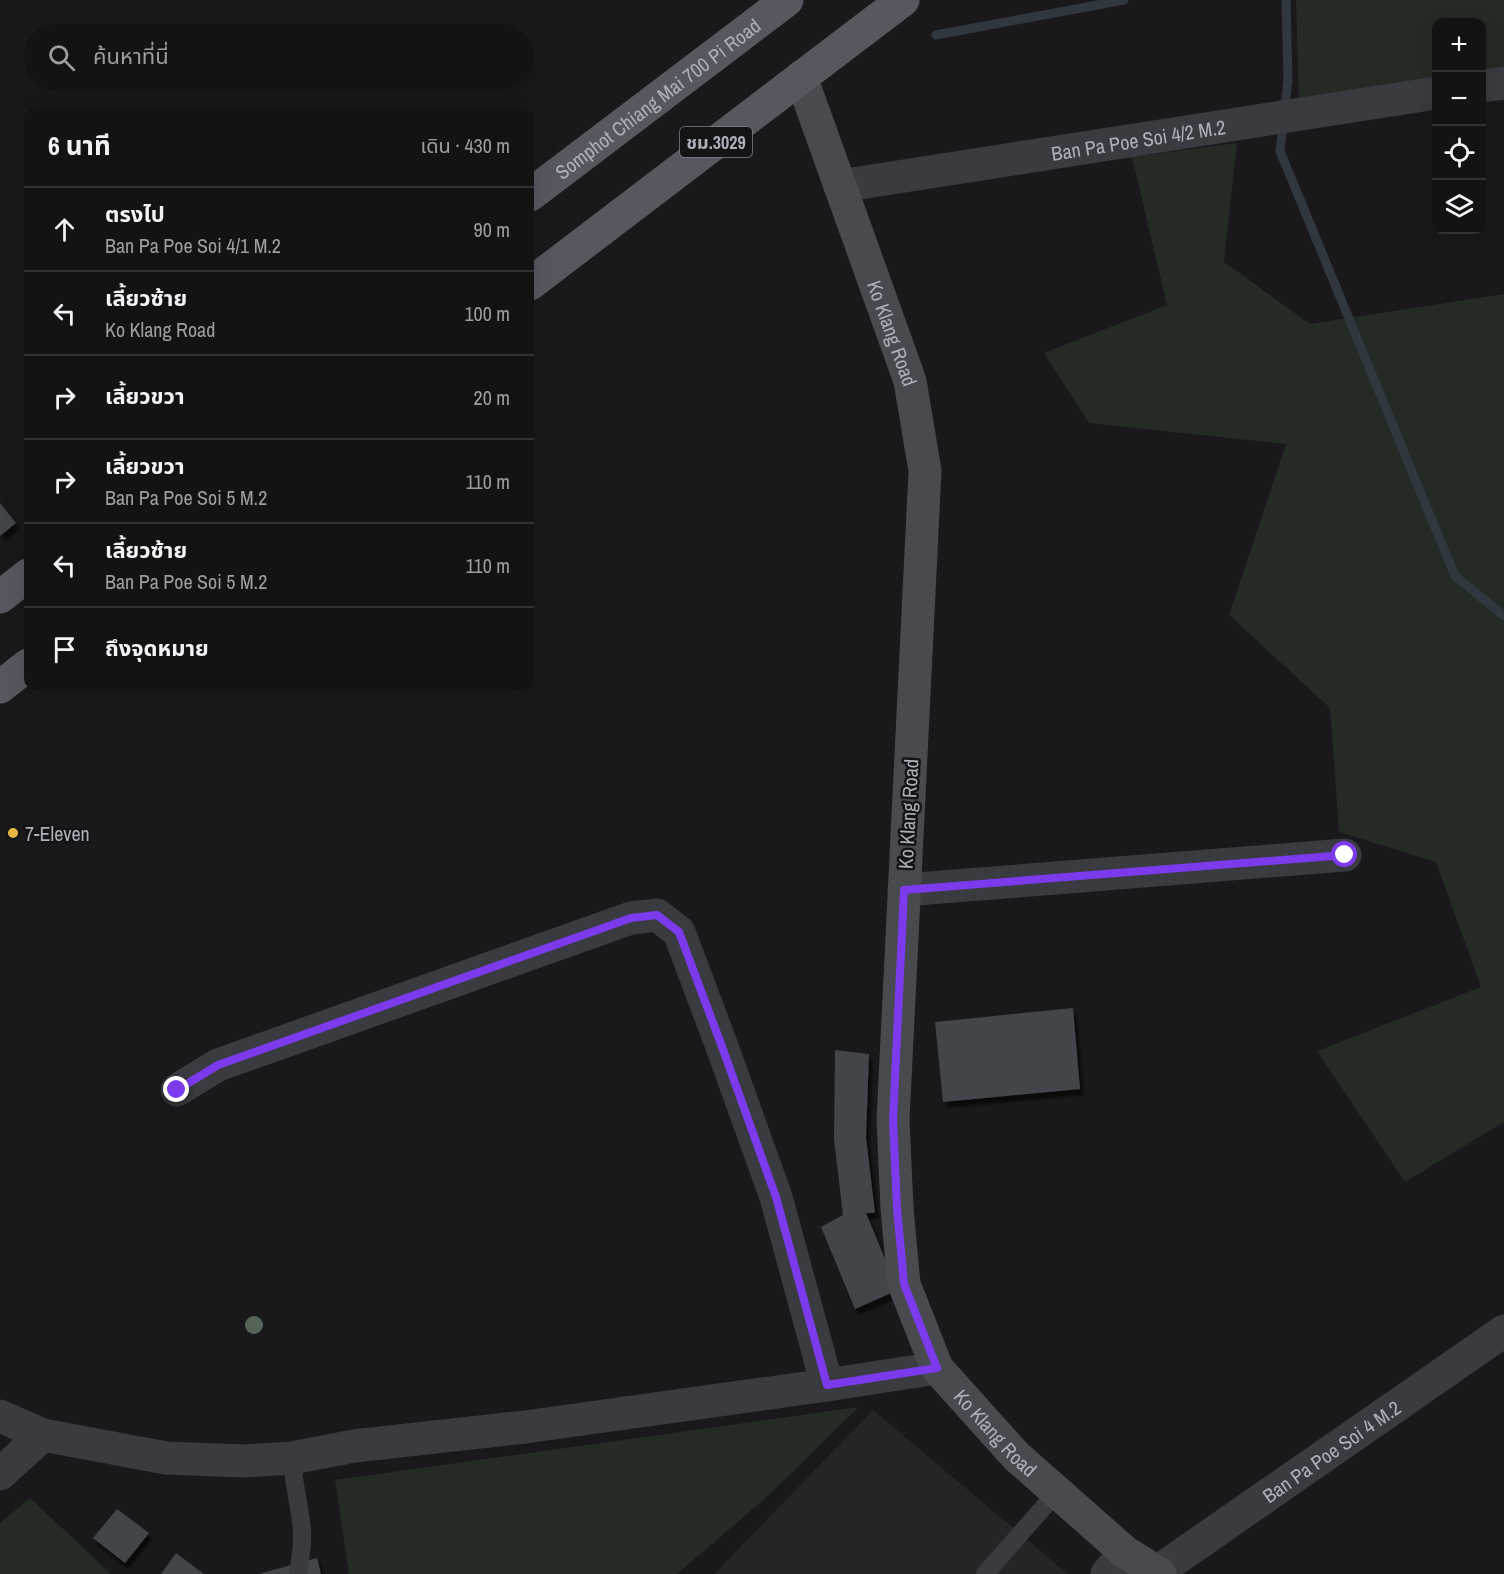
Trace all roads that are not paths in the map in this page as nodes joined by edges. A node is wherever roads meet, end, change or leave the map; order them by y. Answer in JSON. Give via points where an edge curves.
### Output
{"nodes":[{"id":1,"x":903,"y":0,"type":"edge"},
{"id":2,"x":782,"y":1,"type":"edge"},
{"id":3,"x":801,"y":77,"type":"junction"},
{"id":4,"x":1504,"y":83,"type":"edge"},
{"id":5,"x":1486,"y":85,"type":"edge"},
{"id":6,"x":1432,"y":94,"type":"edge"},
{"id":7,"x":840,"y":186,"type":"junction"},
{"id":8,"x":534,"y":192,"type":"edge"},
{"id":9,"x":534,"y":281,"type":"edge"},
{"id":10,"x":24,"y":578,"type":"edge"},
{"id":11,"x":0,"y":597,"type":"edge"},
{"id":12,"x":24,"y":668,"type":"edge"},
{"id":13,"x":0,"y":687,"type":"edge"},
{"id":14,"x":1345,"y":855,"type":"dead end"},
{"id":15,"x":904,"y":890,"type":"junction"},
{"id":16,"x":177,"y":1090,"type":"dead end"},
{"id":17,"x":1504,"y":1331,"type":"edge"},
{"id":18,"x":937,"y":1368,"type":"junction"},
{"id":19,"x":827,"y":1385,"type":"junction"},
{"id":20,"x":0,"y":1416,"type":"edge"},
{"id":21,"x":43,"y":1435,"type":"junction"},
{"id":22,"x":292,"y":1458,"type":"junction"},
{"id":23,"x":0,"y":1474,"type":"edge"},
{"id":24,"x":1057,"y":1492,"type":"junction"},
{"id":25,"x":1116,"y":1563,"type":"edge"},
{"id":26,"x":1158,"y":1573,"type":"edge"},
{"id":27,"x":298,"y":1574,"type":"edge"},
{"id":28,"x":985,"y":1574,"type":"edge"}],
"edges":[{"from":1,"to":3,"type":"main road","number":"ชม.3029"},
{"from":2,"to":8,"type":"main road","name":"Somphot Chiang Mai 700 Pi Road"},
{"from":3,"to":7,"type":"street","name":"Ko Klang Road"},
{"from":3,"to":9,"type":"main road","number":"ชม.3029"},
{"from":4,"to":5,"type":"street"},
{"from":6,"to":7,"type":"street","name":"Ban Pa Poe Soi 4/2 M.2"},
{"from":7,"to":15,"type":"street","name":"Ko Klang Road","via":[[910,381],[925,471]]},
{"from":10,"to":11,"type":"main road"},
{"from":12,"to":13,"type":"main road"},
{"from":14,"to":15,"type":"street"},
{"from":15,"to":18,"type":"street","name":"Ko Klang Road","via":[[893,1120],[897,1208],[904,1284]]},
{"from":16,"to":19,"type":"street","via":[[218,1065],[631,918],[657,915],[679,932],[745,1110],[776,1197]]},
{"from":17,"to":26,"type":"street","name":"Ban Pa Poe Soi 4 M.2"},
{"from":18,"to":19,"type":"street"},
{"from":18,"to":24,"type":"street","name":"Ko Klang Road","via":[[1016,1456]]},
{"from":19,"to":22,"type":"street","via":[[525,1427],[354,1446]]},
{"from":20,"to":21,"type":"street"},
{"from":21,"to":22,"type":"street","via":[[166,1458]]},
{"from":21,"to":23,"type":"street"},
{"from":22,"to":27,"type":"lane","via":[[302,1530]]},
{"from":24,"to":25,"type":"street","name":"Ko Klang Road"},
{"from":24,"to":28,"type":"lane"},
{"from":25,"to":26,"type":"street","name":"Ko Klang Road"}]}
